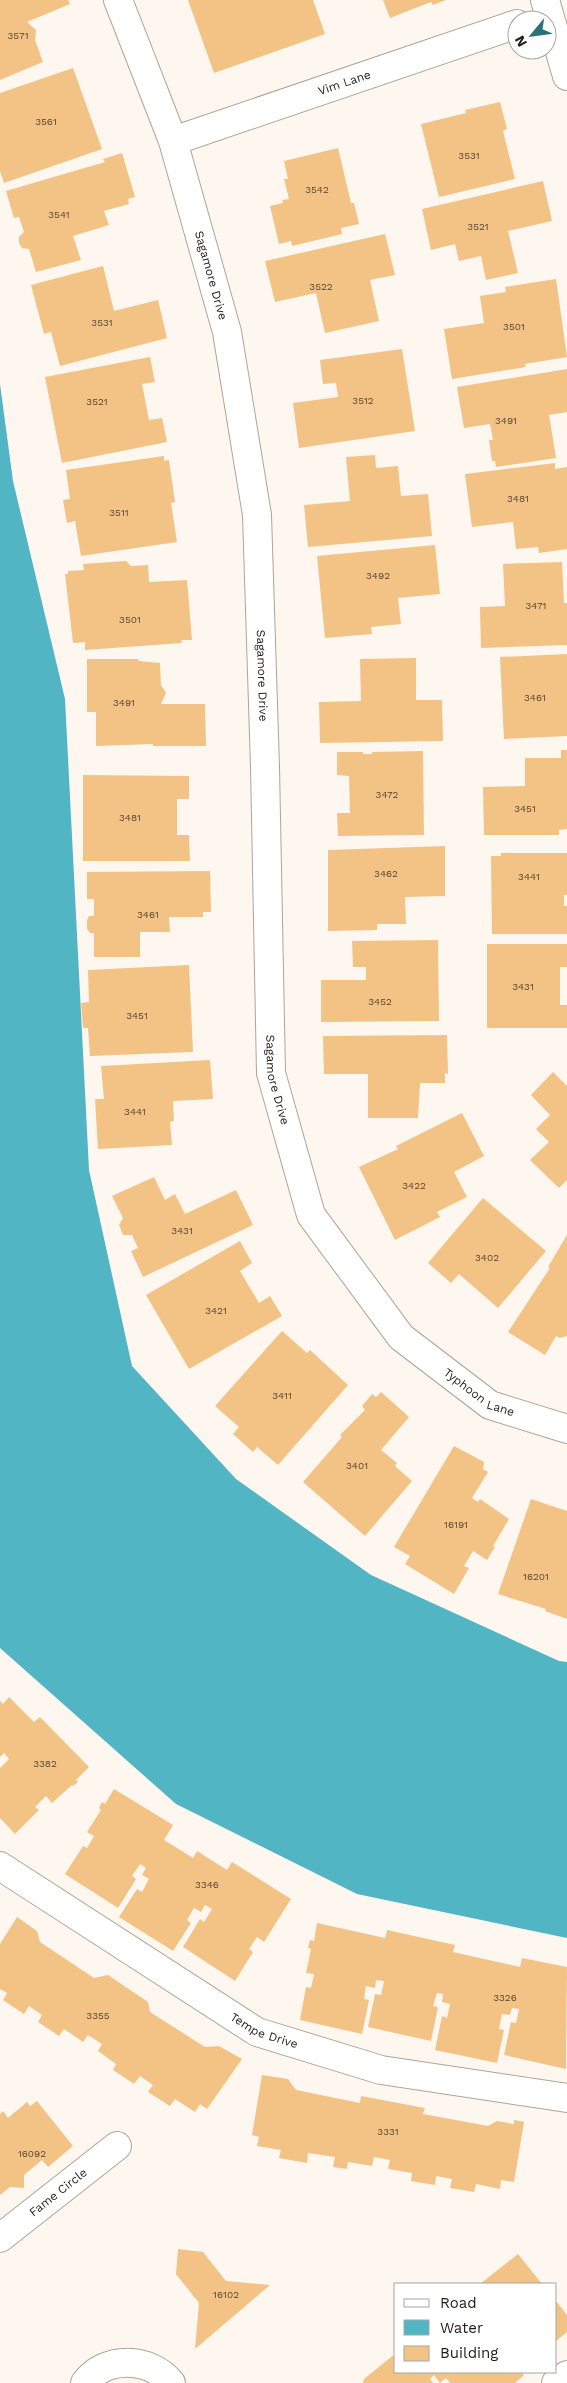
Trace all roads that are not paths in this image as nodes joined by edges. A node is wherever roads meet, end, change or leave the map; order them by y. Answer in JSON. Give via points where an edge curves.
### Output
{"nodes":[{"id":1,"x":118,"y":0,"type":"edge"},
{"id":2,"x":507,"y":27,"type":"edge"},
{"id":3,"x":557,"y":51,"type":"edge"},
{"id":4,"x":567,"y":76,"type":"edge"},
{"id":5,"x":173,"y":141,"type":"junction"},
{"id":6,"x":401,"y":1337,"type":"joint"},
{"id":7,"x":567,"y":1430,"type":"edge"},
{"id":8,"x":0,"y":1866,"type":"edge"},
{"id":9,"x":567,"y":2098,"type":"edge"},
{"id":10,"x":117,"y":2146,"type":"dead end"},
{"id":11,"x":0,"y":2238,"type":"edge"},
{"id":12,"x":567,"y":2375,"type":"edge"},
{"id":13,"x":85,"y":2383,"type":"edge"},
{"id":14,"x":171,"y":2383,"type":"edge"},
{"id":15,"x":556,"y":2383,"type":"edge"}],
"edges":[{"from":1,"to":5,"type":"street","name":"Sagamore Drive"},
{"from":2,"to":5,"type":"street","name":"Vim Lane"},
{"from":3,"to":4,"type":"street"},
{"from":5,"to":6,"type":"street","name":"Sagamore Drive","via":[[227,332],[257,515],[271,1073],[311,1215]]},
{"from":6,"to":7,"type":"street","name":"Typhoon Lane","via":[[490,1404]]},
{"from":8,"to":9,"type":"street","name":"Tempe Drive","via":[[257,2032],[381,2070]]},
{"from":10,"to":11,"type":"street","name":"Fame Circle"},
{"from":12,"to":15,"type":"street"},
{"from":13,"to":14,"type":"street","via":[[101,2369],[119,2363],[138,2362],[155,2369]]}]}
